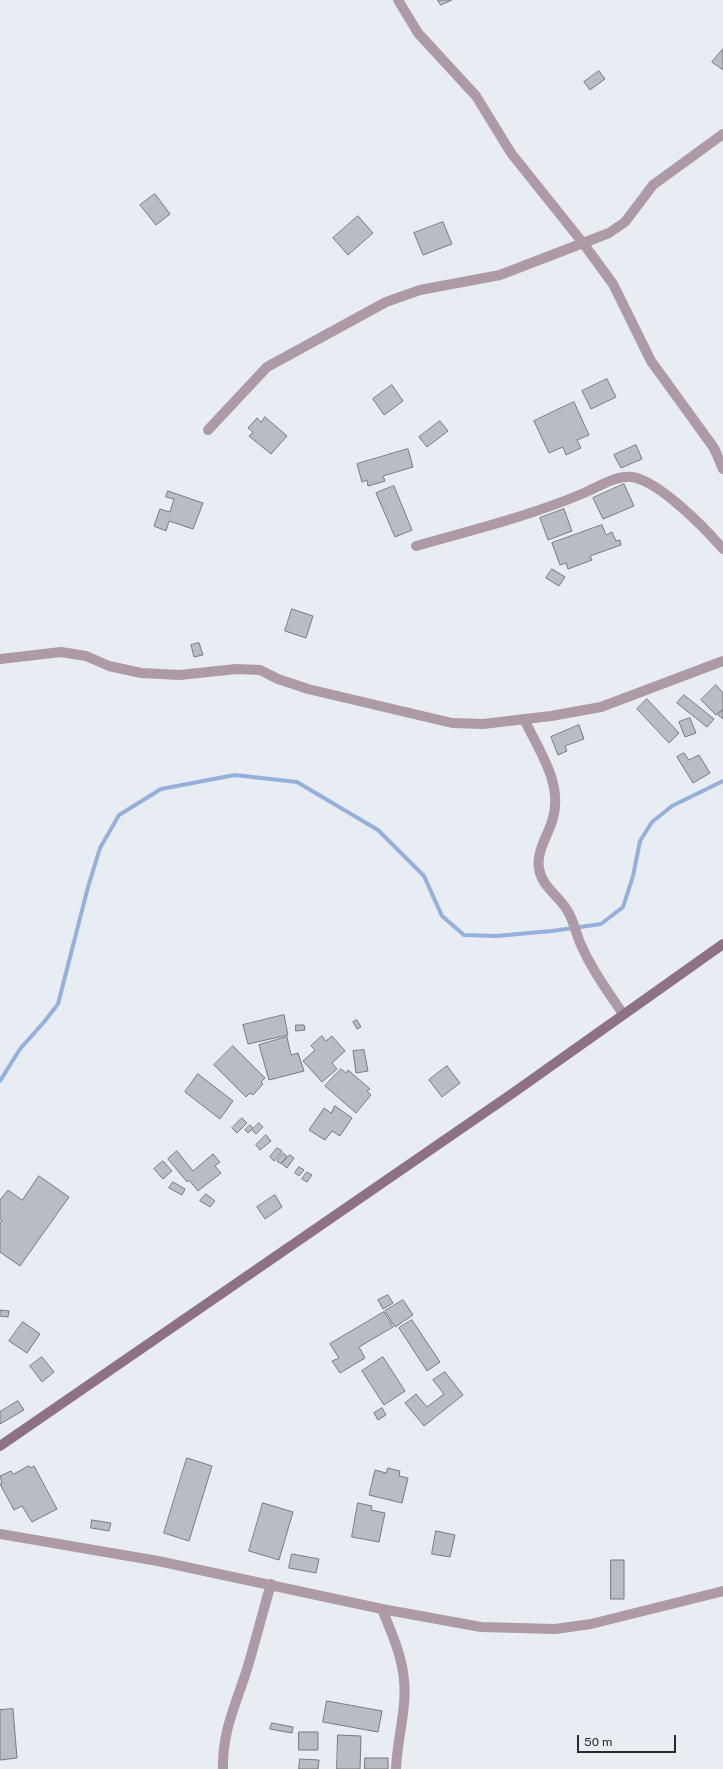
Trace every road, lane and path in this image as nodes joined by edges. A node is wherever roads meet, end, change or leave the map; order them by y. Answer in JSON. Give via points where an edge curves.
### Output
{"nodes":[{"id":1,"x":398,"y":0,"type":"edge"},
{"id":2,"x":723,"y":134,"type":"edge"},
{"id":3,"x":583,"y":243,"type":"junction"},
{"id":4,"x":208,"y":430,"type":"dead end"},
{"id":5,"x":723,"y":469,"type":"edge"},
{"id":6,"x":416,"y":546,"type":"dead end"},
{"id":7,"x":723,"y":549,"type":"edge"},
{"id":8,"x":0,"y":659,"type":"edge"},
{"id":9,"x":723,"y":661,"type":"edge"},
{"id":10,"x":524,"y":719,"type":"junction"},
{"id":11,"x":723,"y":944,"type":"edge"},
{"id":12,"x":623,"y":1014,"type":"junction"},
{"id":13,"x":0,"y":1446,"type":"edge"},
{"id":14,"x":0,"y":1534,"type":"edge"},
{"id":15,"x":270,"y":1584,"type":"junction"},
{"id":16,"x":723,"y":1591,"type":"edge"},
{"id":17,"x":382,"y":1609,"type":"junction"},
{"id":18,"x":223,"y":1769,"type":"edge"},
{"id":19,"x":396,"y":1769,"type":"edge"}],
"edges":[{"from":1,"to":3,"type":"street","via":[[418,33],[476,96],[511,153]]},
{"from":2,"to":3,"type":"street","via":[[653,185],[625,222],[609,233]]},
{"from":3,"to":4,"type":"street","via":[[500,275],[420,290],[386,302],[267,366]]},
{"from":3,"to":5,"type":"street","via":[[613,284],[650,361],[714,448]]},
{"from":6,"to":7,"type":"street","via":[[568,500],[622,476],[650,483],[707,530]]},
{"from":8,"to":10,"type":"street","via":[[60,652],[86,656],[109,666],[141,673],[180,675],[236,669],[260,670],[308,689],[452,722],[483,724]]},
{"from":9,"to":10,"type":"street","via":[[601,707]]},
{"from":10,"to":12,"type":"street","via":[[553,780],[555,798],[553,818],[542,847],[538,867],[546,886],[572,918],[577,936],[591,964]]},
{"from":11,"to":12,"type":"main road"},
{"from":12,"to":13,"type":"main road","via":[[494,1106]]},
{"from":14,"to":15,"type":"street","via":[[158,1560]]},
{"from":15,"to":17,"type":"street"},
{"from":15,"to":18,"type":"street","via":[[248,1667],[227,1727],[222,1749]]},
{"from":16,"to":17,"type":"street","via":[[592,1624],[555,1630],[481,1627]]},
{"from":17,"to":19,"type":"street","via":[[401,1658],[404,1680]]}]}
